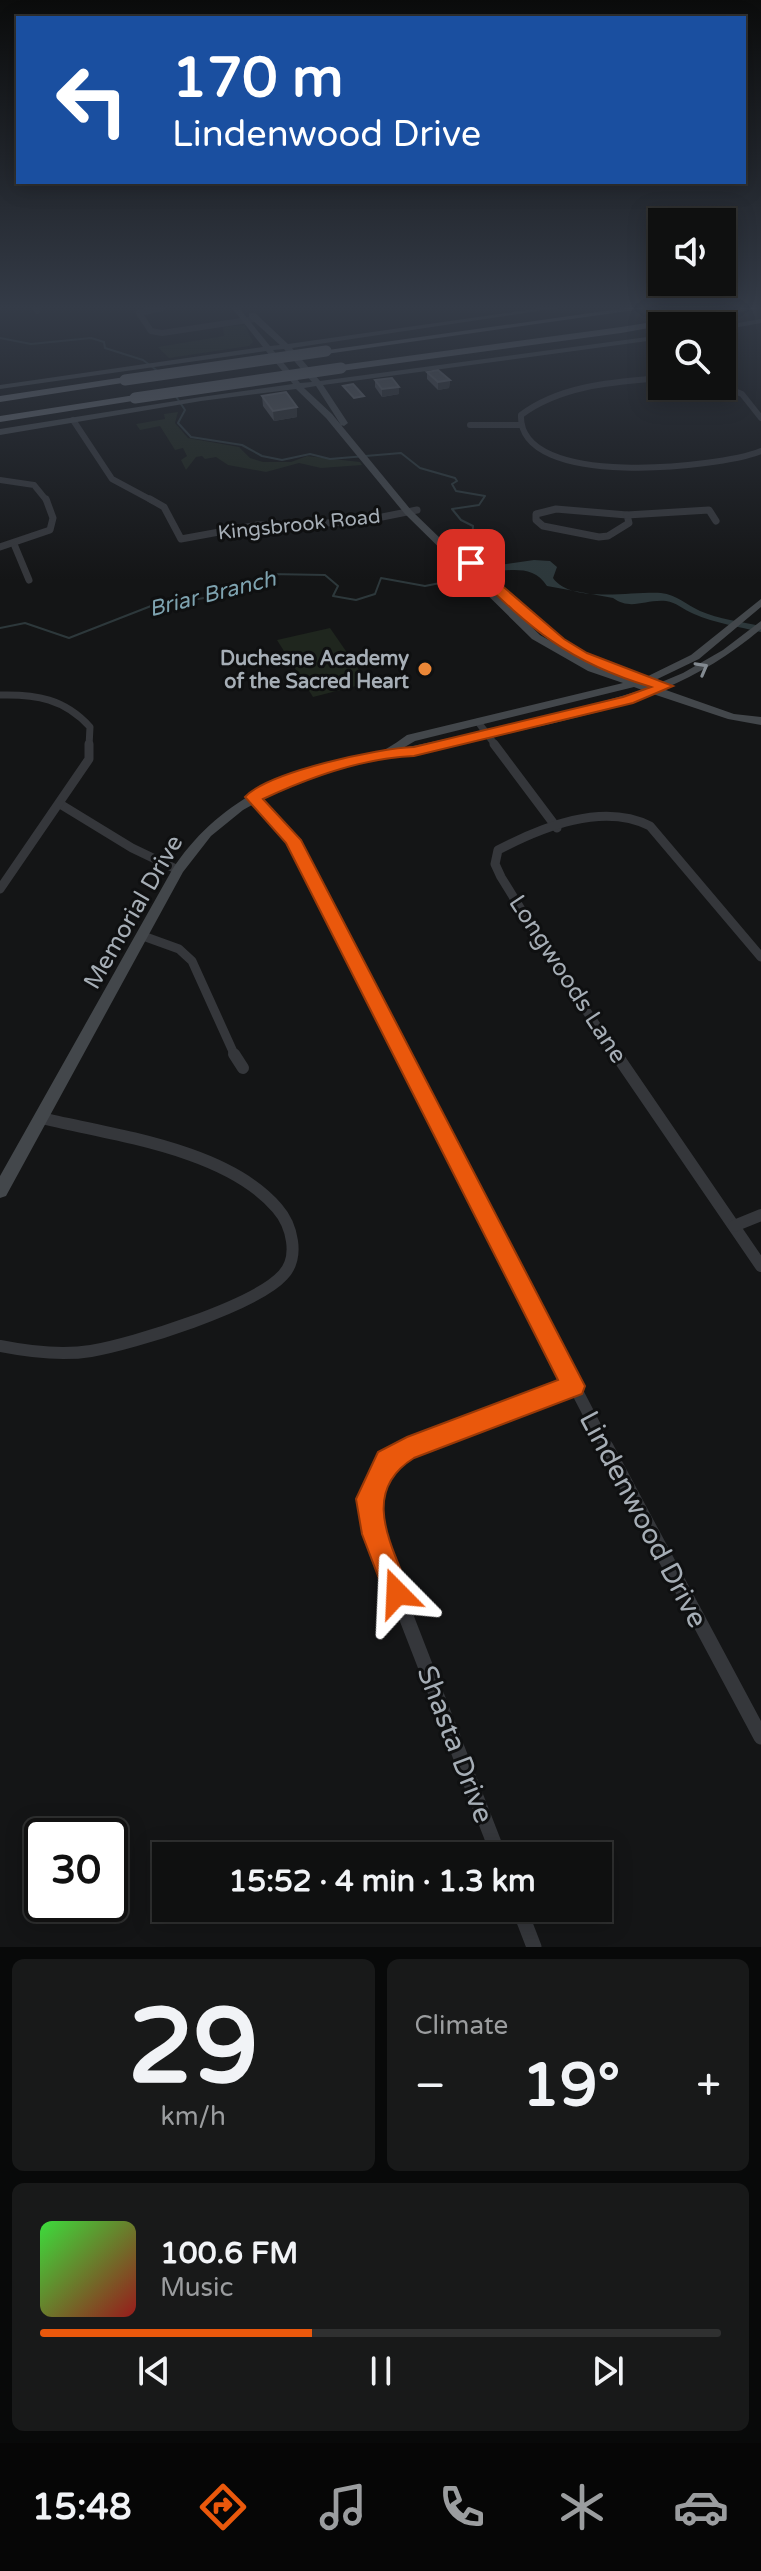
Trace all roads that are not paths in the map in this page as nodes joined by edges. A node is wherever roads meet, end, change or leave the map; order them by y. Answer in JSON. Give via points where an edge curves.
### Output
{"nodes":[{"id":1,"x":66,"y":399,"type":"edge"},
{"id":2,"x":100,"y":399,"type":"edge"},
{"id":3,"x":202,"y":399,"type":"edge"},
{"id":4,"x":313,"y":399,"type":"edge"},
{"id":5,"x":326,"y":399,"type":"edge"},
{"id":6,"x":549,"y":399,"type":"edge"},
{"id":7,"x":746,"y":399,"type":"edge"},
{"id":8,"x":0,"y":409,"type":"edge"},
{"id":9,"x":761,"y":418,"type":"edge"},
{"id":10,"x":73,"y":420,"type":"junction"},
{"id":11,"x":0,"y":421,"type":"edge"},
{"id":12,"x":338,"y":422,"type":"junction"},
{"id":13,"x":470,"y":425,"type":"dead end"},
{"id":14,"x":521,"y":425,"type":"junction"},
{"id":15,"x":0,"y":432,"type":"edge"},
{"id":16,"x":761,"y":451,"type":"edge"},
{"id":17,"x":741,"y":459,"type":"junction"},
{"id":18,"x":761,"y":460,"type":"edge"},
{"id":19,"x":0,"y":480,"type":"edge"},
{"id":20,"x":412,"y":511,"type":"junction"},
{"id":21,"x":659,"y":513,"type":"junction"},
{"id":22,"x":627,"y":515,"type":"junction"},
{"id":23,"x":716,"y":521,"type":"dead end"},
{"id":24,"x":665,"y":523,"type":"dead end"},
{"id":25,"x":14,"y":544,"type":"junction"},
{"id":26,"x":0,"y":547,"type":"edge"},
{"id":27,"x":29,"y":580,"type":"dead end"},
{"id":28,"x":758,"y":604,"type":"edge"},
{"id":29,"x":761,"y":624,"type":"edge"},
{"id":30,"x":641,"y":682,"type":"junction"},
{"id":31,"x":661,"y":689,"type":"junction"},
{"id":32,"x":0,"y":695,"type":"edge"},
{"id":33,"x":761,"y":720,"type":"edge"},
{"id":34,"x":478,"y":722,"type":"junction"},
{"id":35,"x":488,"y":733,"type":"junction"},
{"id":36,"x":389,"y":752,"type":"junction"},
{"id":37,"x":253,"y":797,"type":"junction"},
{"id":38,"x":60,"y":804,"type":"junction"},
{"id":39,"x":557,"y":828,"type":"junction"},
{"id":40,"x":178,"y":870,"type":"junction"},
{"id":41,"x":0,"y":889,"type":"edge"},
{"id":42,"x":143,"y":936,"type":"junction"},
{"id":43,"x":761,"y":957,"type":"edge"},
{"id":44,"x":243,"y":1068,"type":"dead end"},
{"id":45,"x":41,"y":1118,"type":"junction"},
{"id":46,"x":0,"y":1191,"type":"edge"},
{"id":47,"x":761,"y":1215,"type":"edge"},
{"id":48,"x":734,"y":1226,"type":"junction"},
{"id":49,"x":761,"y":1266,"type":"edge"},
{"id":50,"x":0,"y":1346,"type":"edge"},
{"id":51,"x":573,"y":1386,"type":"junction"},
{"id":52,"x":761,"y":1737,"type":"edge"},
{"id":53,"x":494,"y":1842,"type":"edge"},
{"id":54,"x":524,"y":1922,"type":"edge"},
{"id":55,"x":534,"y":1947,"type":"edge"}],
"edges":[{"from":1,"to":8,"type":"highway"},
{"from":2,"to":11,"type":"highway","via":[[52,415]]},
{"from":3,"to":10,"type":"main road"},
{"from":4,"to":12,"type":"main road"},
{"from":5,"to":12,"type":"main road"},
{"from":6,"to":14,"type":"street","via":[[526,410]]},
{"from":7,"to":9,"type":"street"},
{"from":10,"to":15,"type":"main road"},
{"from":10,"to":20,"type":"street","name":"Kingsbrook Road","via":[[112,479],[164,507],[181,539],[257,525],[357,522]]},
{"from":12,"to":20,"type":"main road"},
{"from":13,"to":14,"type":"street"},
{"from":14,"to":17,"type":"street","via":[[540,447],[579,464]]},
{"from":16,"to":17,"type":"street"},
{"from":17,"to":18,"type":"street"},
{"from":19,"to":25,"type":"street","via":[[34,485],[54,523],[50,530]]},
{"from":20,"to":30,"type":"main road","via":[[520,617],[582,656]]},
{"from":21,"to":22,"type":"street"},
{"from":21,"to":23,"type":"street","via":[[709,510]]},
{"from":21,"to":24,"type":"street"},
{"from":22,"to":22,"type":"street","via":[[629,523],[599,537],[536,520],[536,514],[556,509]]},
{"from":25,"to":26,"type":"street"},
{"from":25,"to":27,"type":"street"},
{"from":28,"to":30,"type":"main road","name":"Memorial Drive","via":[[695,657]]},
{"from":31,"to":29,"type":"main road","name":"Memorial Drive","one_way":true,"via":[[699,670]]},
{"from":30,"to":31,"type":"main road"},
{"from":30,"to":34,"type":"main road","name":"Memorial Drive"},
{"from":31,"to":33,"type":"main road","via":[[732,717]]},
{"from":31,"to":35,"type":"main road","name":"Memorial Drive"},
{"from":32,"to":38,"type":"street","via":[[59,701],[90,727],[89,759]]},
{"from":34,"to":35,"type":"street"},
{"from":34,"to":36,"type":"main road","name":"Memorial Drive","via":[[411,738]]},
{"from":35,"to":36,"type":"main road","name":"Memorial Drive"},
{"from":35,"to":39,"type":"street"},
{"from":36,"to":37,"type":"main road","name":"Memorial Drive","via":[[290,780]]},
{"from":37,"to":40,"type":"main road","name":"Memorial Drive","via":[[202,837]]},
{"from":37,"to":51,"type":"street","name":"Lindenwood Drive","via":[[292,840]]},
{"from":38,"to":40,"type":"street","via":[[106,835]]},
{"from":38,"to":41,"type":"street"},
{"from":39,"to":43,"type":"street","name":"Longwoods Lane","via":[[605,815],[628,816],[650,826]]},
{"from":39,"to":48,"type":"street","name":"Longwoods Lane","via":[[515,840],[498,850],[495,864],[556,966]]},
{"from":40,"to":42,"type":"main road","name":"Memorial Drive"},
{"from":42,"to":44,"type":"street","via":[[175,947],[193,961],[231,1053]]},
{"from":42,"to":45,"type":"main road","name":"Memorial Drive"},
{"from":45,"to":46,"type":"main road","name":"Memorial Drive"},
{"from":45,"to":50,"type":"street","via":[[162,1147],[240,1179],[274,1204],[288,1223],[294,1254],[283,1276],[250,1296],[133,1340],[90,1351],[33,1354]]},
{"from":47,"to":48,"type":"street"},
{"from":48,"to":49,"type":"street","name":"Longwoods Lane"},
{"from":51,"to":52,"type":"street","name":"Lindenwood Drive"},
{"from":51,"to":53,"type":"street","name":"Shasta Drive","via":[[407,1449],[387,1461],[369,1499],[374,1534]]},
{"from":54,"to":55,"type":"street"}]}
